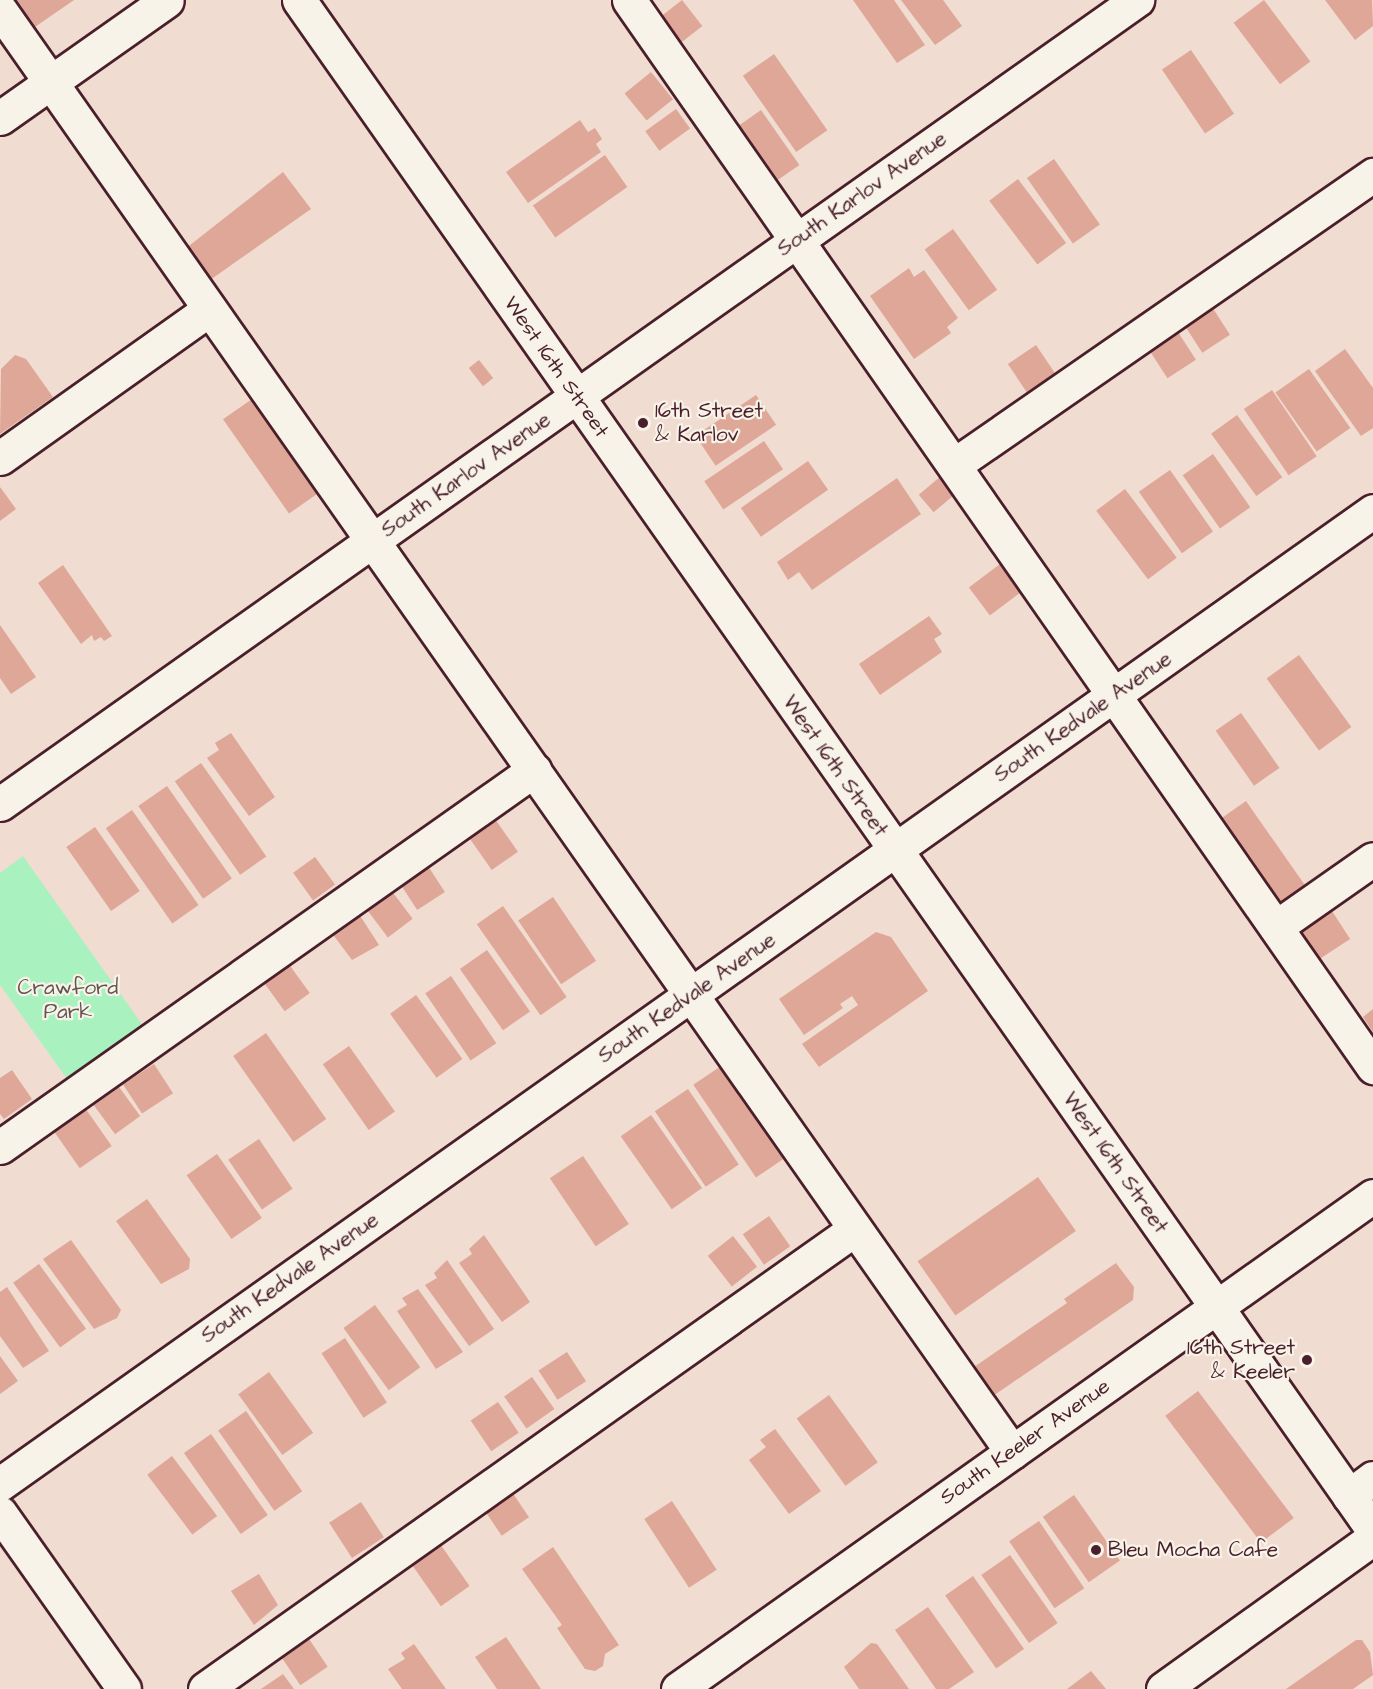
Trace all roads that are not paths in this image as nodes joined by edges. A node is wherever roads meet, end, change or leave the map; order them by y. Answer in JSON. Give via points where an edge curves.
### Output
{"nodes":[{"id":1,"x":167,"y":0,"type":"edge"},
{"id":2,"x":299,"y":0,"type":"edge"},
{"id":3,"x":1137,"y":0,"type":"edge"},
{"id":4,"x":638,"y":3,"type":"edge"},
{"id":5,"x":0,"y":10,"type":"edge"},
{"id":6,"x":50,"y":82,"type":"junction"},
{"id":7,"x":0,"y":118,"type":"edge"},
{"id":8,"x":1373,"y":175,"type":"edge"},
{"id":9,"x":796,"y":241,"type":"junction"},
{"id":10,"x":210,"y":309,"type":"junction"},
{"id":11,"x":576,"y":397,"type":"junction"},
{"id":12,"x":0,"y":458,"type":"edge"},
{"id":13,"x":954,"y":465,"type":"junction"},
{"id":14,"x":1373,"y":511,"type":"edge"},
{"id":15,"x":372,"y":541,"type":"junction"},
{"id":16,"x":1114,"y":695,"type":"junction"},
{"id":17,"x":534,"y":770,"type":"junction"},
{"id":18,"x":0,"y":804,"type":"edge"},
{"id":19,"x":894,"y":850,"type":"junction"},
{"id":20,"x":1373,"y":859,"type":"edge"},
{"id":21,"x":1276,"y":927,"type":"junction"},
{"id":22,"x":691,"y":994,"type":"junction"},
{"id":23,"x":1373,"y":1067,"type":"edge"},
{"id":24,"x":0,"y":1147,"type":"edge"},
{"id":25,"x":1373,"y":1196,"type":"edge"},
{"id":26,"x":855,"y":1229,"type":"junction"},
{"id":27,"x":1217,"y":1307,"type":"junction"},
{"id":28,"x":1012,"y":1452,"type":"junction"},
{"id":29,"x":0,"y":1484,"type":"edge"},
{"id":30,"x":1361,"y":1486,"type":"edge"},
{"id":31,"x":0,"y":1513,"type":"edge"},
{"id":32,"x":1373,"y":1530,"type":"edge"},
{"id":33,"x":1373,"y":1538,"type":"edge"},
{"id":34,"x":124,"y":1689,"type":"edge"},
{"id":35,"x":205,"y":1689,"type":"edge"},
{"id":36,"x":678,"y":1689,"type":"edge"},
{"id":37,"x":1163,"y":1689,"type":"edge"}],
"edges":[{"from":1,"to":6,"type":"street"},
{"from":2,"to":11,"type":"street","name":"West 16th Street"},
{"from":3,"to":9,"type":"street","name":"South Karlov Avenue"},
{"from":4,"to":9,"type":"street"},
{"from":5,"to":6,"type":"street"},
{"from":6,"to":7,"type":"street"},
{"from":6,"to":10,"type":"street"},
{"from":8,"to":13,"type":"street"},
{"from":9,"to":11,"type":"street","name":"South Karlov Avenue"},
{"from":9,"to":13,"type":"street"},
{"from":10,"to":12,"type":"street"},
{"from":10,"to":15,"type":"street"},
{"from":11,"to":15,"type":"street","name":"South Karlov Avenue"},
{"from":11,"to":19,"type":"street","name":"West 16th Street"},
{"from":13,"to":16,"type":"street"},
{"from":14,"to":16,"type":"street","name":"South Kedvale Avenue"},
{"from":15,"to":17,"type":"street"},
{"from":15,"to":18,"type":"street","name":"South Karlov Avenue"},
{"from":16,"to":19,"type":"street","name":"South Kedvale Avenue"},
{"from":16,"to":21,"type":"street"},
{"from":17,"to":22,"type":"street"},
{"from":17,"to":24,"type":"street"},
{"from":19,"to":22,"type":"street","name":"South Kedvale Avenue"},
{"from":19,"to":27,"type":"street","name":"West 16th Street"},
{"from":20,"to":21,"type":"street"},
{"from":21,"to":23,"type":"street"},
{"from":22,"to":26,"type":"street"},
{"from":22,"to":29,"type":"street","name":"South Kedvale Avenue"},
{"from":25,"to":27,"type":"street","name":"South Keeler Avenue"},
{"from":26,"to":28,"type":"street"},
{"from":26,"to":35,"type":"street"},
{"from":27,"to":28,"type":"street","name":"South Keeler Avenue"},
{"from":27,"to":30,"type":"street","name":"West 16th Street"},
{"from":28,"to":36,"type":"street","name":"South Keeler Avenue"},
{"from":30,"to":32,"type":"street","name":"West 16th Street"},
{"from":31,"to":34,"type":"street"},
{"from":33,"to":37,"type":"street"}]}
